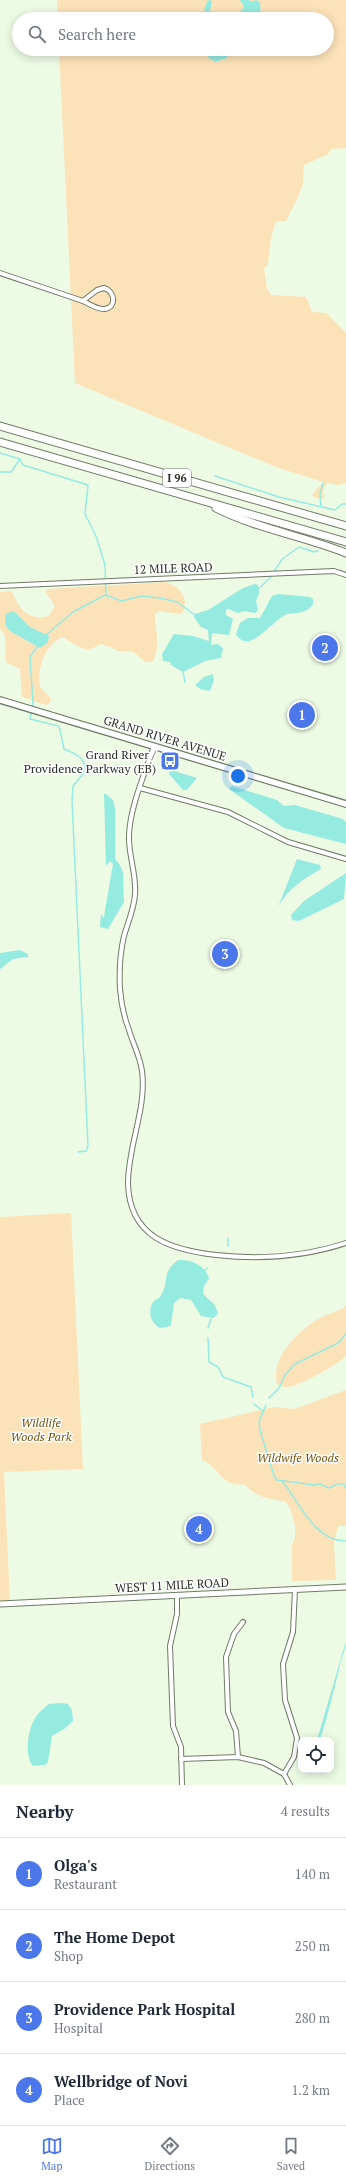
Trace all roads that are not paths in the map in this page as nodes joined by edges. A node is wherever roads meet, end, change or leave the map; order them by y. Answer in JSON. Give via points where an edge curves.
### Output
{"nodes":[{"id":1,"x":0,"y":273,"type":"edge"},
{"id":2,"x":83,"y":301,"type":"junction"},
{"id":3,"x":0,"y":425,"type":"edge"},
{"id":4,"x":0,"y":442,"type":"edge"},
{"id":5,"x":200,"y":500,"type":"junction"},
{"id":6,"x":325,"y":520,"type":"junction"},
{"id":7,"x":346,"y":522,"type":"edge"},
{"id":8,"x":346,"y":526,"type":"edge"},
{"id":9,"x":346,"y":542,"type":"edge"},
{"id":10,"x":346,"y":553,"type":"edge"},
{"id":11,"x":346,"y":575,"type":"edge"},
{"id":12,"x":0,"y":586,"type":"edge"},
{"id":13,"x":0,"y":700,"type":"edge"},
{"id":14,"x":154,"y":746,"type":"junction"},
{"id":15,"x":140,"y":788,"type":"junction"},
{"id":16,"x":346,"y":804,"type":"edge"},
{"id":17,"x":346,"y":859,"type":"edge"},
{"id":18,"x":346,"y":1243,"type":"edge"},
{"id":19,"x":346,"y":1587,"type":"edge"},
{"id":20,"x":295,"y":1589,"type":"junction"},
{"id":21,"x":176,"y":1595,"type":"junction"},
{"id":22,"x":0,"y":1604,"type":"edge"},
{"id":23,"x":244,"y":1622,"type":"dead end"},
{"id":24,"x":238,"y":1757,"type":"junction"},
{"id":25,"x":181,"y":1759,"type":"junction"},
{"id":26,"x":284,"y":1774,"type":"junction"},
{"id":27,"x":182,"y":1785,"type":"edge"},
{"id":28,"x":290,"y":1785,"type":"edge"}],
"edges":[{"from":1,"to":2,"type":"street"},
{"from":2,"to":2,"type":"street","via":[[105,309],[113,303],[113,297],[110,291],[101,289]]},
{"from":3,"to":6,"type":"highway","number":"I 96"},
{"from":4,"to":5,"type":"highway","number":"I 96"},
{"from":5,"to":9,"type":"highway","number":"I 96"},
{"from":5,"to":10,"type":"highway","via":[[239,520],[328,545]]},
{"from":6,"to":7,"type":"highway"},
{"from":6,"to":8,"type":"highway","number":"I 96"},
{"from":11,"to":12,"type":"street","name":"12 MILE ROAD","via":[[327,571]]},
{"from":13,"to":14,"type":"main road","name":"GRAND RIVER AVENUE"},
{"from":14,"to":15,"type":"street"},
{"from":14,"to":16,"type":"main road","name":"GRAND RIVER AVENUE"},
{"from":15,"to":17,"type":"street","via":[[228,812],[288,842]]},
{"from":15,"to":18,"type":"street","via":[[128,836],[136,893],[124,937],[120,974],[128,1030],[141,1063],[143,1082],[128,1182],[134,1212],[143,1228],[164,1244],[204,1254],[239,1258],[276,1257],[307,1254]]},
{"from":19,"to":20,"type":"street","name":"WEST 11 MILE ROAD"},
{"from":20,"to":21,"type":"street","name":"WEST 11 MILE ROAD"},
{"from":20,"to":26,"type":"street","via":[[293,1632],[283,1664],[285,1700],[297,1738],[294,1757]]},
{"from":21,"to":22,"type":"street","name":"WEST 11 MILE ROAD"},
{"from":21,"to":25,"type":"street","via":[[178,1614],[170,1646],[173,1726],[181,1747]]},
{"from":23,"to":24,"type":"street","via":[[234,1634],[226,1657],[228,1712],[236,1731]]},
{"from":24,"to":25,"type":"street"},
{"from":24,"to":26,"type":"street","via":[[264,1763]]},
{"from":25,"to":27,"type":"street"},
{"from":26,"to":28,"type":"street"}]}
